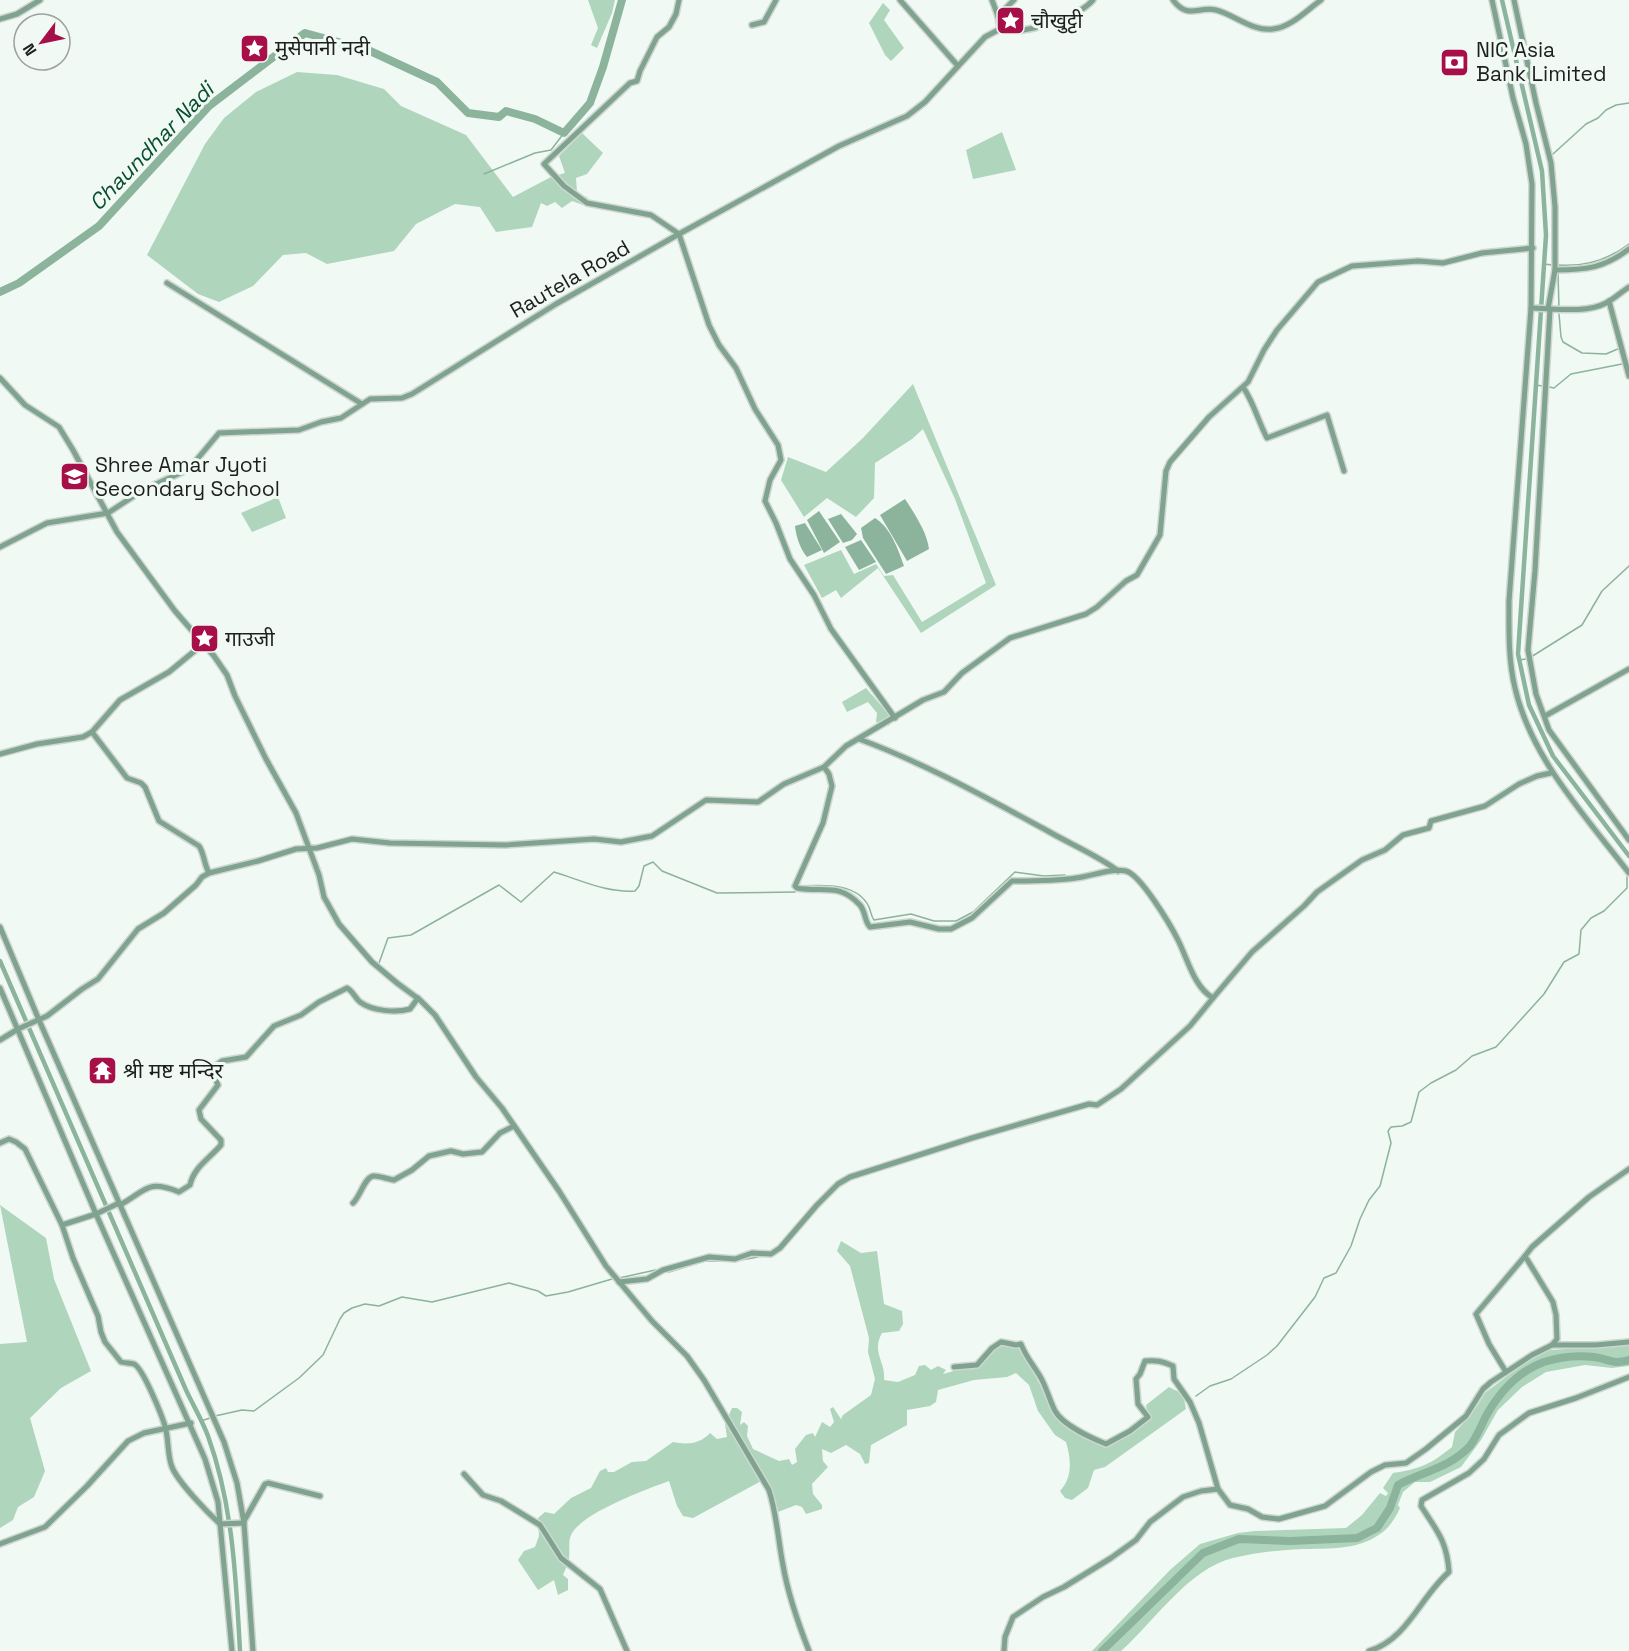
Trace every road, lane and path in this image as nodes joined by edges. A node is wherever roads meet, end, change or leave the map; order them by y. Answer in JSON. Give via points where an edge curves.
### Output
{"nodes":[{"id":1,"x":40,"y":0,"type":"edge"},
{"id":2,"x":680,"y":0,"type":"edge"},
{"id":3,"x":776,"y":0,"type":"edge"},
{"id":4,"x":900,"y":0,"type":"edge"},
{"id":5,"x":992,"y":0,"type":"edge"},
{"id":6,"x":1014,"y":0,"type":"edge"},
{"id":7,"x":1093,"y":0,"type":"edge"},
{"id":8,"x":1173,"y":0,"type":"edge"},
{"id":9,"x":1321,"y":0,"type":"edge"},
{"id":10,"x":1492,"y":0,"type":"edge"},
{"id":11,"x":1514,"y":0,"type":"edge"},
{"id":12,"x":998,"y":16,"type":"junction"},
{"id":13,"x":0,"y":19,"type":"edge"},
{"id":14,"x":753,"y":25,"type":"dead end"},
{"id":15,"x":1000,"y":29,"type":"junction"},
{"id":16,"x":958,"y":66,"type":"junction"},
{"id":17,"x":679,"y":234,"type":"junction"},
{"id":18,"x":1533,"y":248,"type":"junction"},
{"id":19,"x":1629,"y":249,"type":"edge"},
{"id":20,"x":1555,"y":270,"type":"junction"},
{"id":21,"x":167,"y":283,"type":"dead end"},
{"id":22,"x":1629,"y":287,"type":"edge"},
{"id":23,"x":1609,"y":301,"type":"junction"},
{"id":24,"x":1533,"y":308,"type":"junction"},
{"id":25,"x":1547,"y":309,"type":"junction"},
{"id":26,"x":1629,"y":376,"type":"edge"},
{"id":27,"x":0,"y":378,"type":"edge"},
{"id":28,"x":1243,"y":387,"type":"junction"},
{"id":29,"x":362,"y":404,"type":"junction"},
{"id":30,"x":1344,"y":471,"type":"dead end"},
{"id":31,"x":108,"y":513,"type":"junction"},
{"id":32,"x":0,"y":547,"type":"edge"},
{"id":33,"x":203,"y":644,"type":"junction"},
{"id":34,"x":1629,"y":669,"type":"edge"},
{"id":35,"x":1545,"y":716,"type":"junction"},
{"id":36,"x":895,"y":718,"type":"junction"},
{"id":37,"x":92,"y":732,"type":"junction"},
{"id":38,"x":859,"y":739,"type":"junction"},
{"id":39,"x":0,"y":754,"type":"edge"},
{"id":40,"x":824,"y":767,"type":"junction"},
{"id":41,"x":1551,"y":773,"type":"junction"},
{"id":42,"x":1629,"y":840,"type":"edge"},
{"id":43,"x":310,"y":847,"type":"junction"},
{"id":44,"x":1118,"y":871,"type":"junction"},
{"id":45,"x":208,"y":873,"type":"junction"},
{"id":46,"x":1629,"y":873,"type":"edge"},
{"id":47,"x":0,"y":927,"type":"edge"},
{"id":48,"x":0,"y":988,"type":"edge"},
{"id":49,"x":1213,"y":998,"type":"junction"},
{"id":50,"x":418,"y":999,"type":"junction"},
{"id":51,"x":37,"y":1020,"type":"junction"},
{"id":52,"x":19,"y":1029,"type":"junction"},
{"id":53,"x":0,"y":1040,"type":"edge"},
{"id":54,"x":514,"y":1126,"type":"junction"},
{"id":55,"x":0,"y":1143,"type":"edge"},
{"id":56,"x":1629,"y":1169,"type":"edge"},
{"id":57,"x":353,"y":1203,"type":"dead end"},
{"id":58,"x":118,"y":1205,"type":"junction"},
{"id":59,"x":98,"y":1213,"type":"junction"},
{"id":60,"x":62,"y":1225,"type":"junction"},
{"id":61,"x":1525,"y":1256,"type":"junction"},
{"id":62,"x":619,"y":1282,"type":"junction"},
{"id":63,"x":1629,"y":1342,"type":"edge"},
{"id":64,"x":1552,"y":1345,"type":"junction"},
{"id":65,"x":954,"y":1367,"type":"dead end"},
{"id":66,"x":1506,"y":1372,"type":"junction"},
{"id":67,"x":1629,"y":1377,"type":"edge"},
{"id":68,"x":191,"y":1423,"type":"junction"},
{"id":69,"x":166,"y":1428,"type":"junction"},
{"id":70,"x":464,"y":1474,"type":"dead end"},
{"id":71,"x":1218,"y":1489,"type":"junction"},
{"id":72,"x":320,"y":1496,"type":"dead end"},
{"id":73,"x":242,"y":1523,"type":"junction"},
{"id":74,"x":223,"y":1524,"type":"junction"},
{"id":75,"x":0,"y":1544,"type":"edge"},
{"id":76,"x":232,"y":1651,"type":"edge"},
{"id":77,"x":253,"y":1651,"type":"edge"},
{"id":78,"x":627,"y":1651,"type":"edge"},
{"id":79,"x":809,"y":1651,"type":"edge"},
{"id":80,"x":1004,"y":1651,"type":"edge"},
{"id":81,"x":1369,"y":1651,"type":"edge"}],
"edges":[{"from":1,"to":13,"type":"street"},
{"from":2,"to":17,"type":"street","via":[[676,14],[657,37],[637,81],[630,82],[543,164],[587,203],[651,214]]},
{"from":3,"to":14,"type":"street","via":[[764,22]]},
{"from":4,"to":16,"type":"street"},
{"from":5,"to":12,"type":"street"},
{"from":6,"to":12,"type":"street"},
{"from":7,"to":15,"type":"street","via":[[1048,24],[1021,31]]},
{"from":8,"to":9,"type":"street","via":[[1183,10],[1213,9],[1265,30],[1289,24]]},
{"from":10,"to":18,"type":"street","via":[[1528,154]]},
{"from":11,"to":20,"type":"street","via":[[1551,163]]},
{"from":12,"to":15,"type":"street"},
{"from":15,"to":16,"type":"street","name":"Rautela Road","via":[[985,38]]},
{"from":16,"to":17,"type":"street","name":"Rautela Road","via":[[907,116],[839,146]]},
{"from":17,"to":29,"type":"street","name":"Rautela Road","via":[[556,304],[412,394],[370,399]]},
{"from":17,"to":36,"type":"street","via":[[709,325],[778,445],[781,460],[765,501],[790,560],[831,629]]},
{"from":18,"to":24,"type":"street"},
{"from":18,"to":28,"type":"street","via":[[1482,253],[1443,263],[1352,266],[1318,282],[1277,330]]},
{"from":19,"to":20,"type":"street","via":[[1613,261],[1595,267]]},
{"from":20,"to":25,"type":"street"},
{"from":21,"to":29,"type":"street"},
{"from":22,"to":23,"type":"street"},
{"from":23,"to":25,"type":"street","via":[[1595,307]]},
{"from":23,"to":26,"type":"street"},
{"from":24,"to":25,"type":"street"},
{"from":24,"to":41,"type":"street","via":[[1509,601],[1509,646],[1525,722]]},
{"from":25,"to":35,"type":"street","via":[[1528,650],[1536,694]]},
{"from":27,"to":31,"type":"street","via":[[25,405],[59,427]]},
{"from":28,"to":30,"type":"street","via":[[1267,438],[1327,415]]},
{"from":28,"to":36,"type":"street","via":[[1209,417],[1170,462],[1160,536],[1137,575],[1086,614],[1010,638],[962,673],[944,692]]},
{"from":29,"to":31,"type":"street","name":"Rautela Road","via":[[340,418],[299,430],[219,433],[189,470],[143,490]]},
{"from":31,"to":32,"type":"street","via":[[47,523]]},
{"from":31,"to":33,"type":"street","via":[[134,556]]},
{"from":33,"to":37,"type":"street","via":[[169,672],[120,700]]},
{"from":33,"to":43,"type":"street","via":[[227,675]]},
{"from":34,"to":35,"type":"street"},
{"from":35,"to":42,"type":"street","via":[[1549,730]]},
{"from":36,"to":38,"type":"street"},
{"from":37,"to":39,"type":"street"},
{"from":37,"to":45,"type":"street","via":[[127,778],[145,787],[159,821],[199,846]]},
{"from":38,"to":40,"type":"street"},
{"from":38,"to":44,"type":"street","via":[[939,774]]},
{"from":40,"to":43,"type":"street","via":[[784,784],[758,802],[706,800],[651,836],[621,842],[594,839],[505,845],[352,839]]},
{"from":40,"to":44,"type":"street","via":[[831,780],[830,795],[813,849],[795,886],[839,890],[852,896],[870,927],[910,922],[951,929],[972,918],[1012,881],[1078,878]]},
{"from":41,"to":46,"type":"street"},
{"from":41,"to":49,"type":"street","via":[[1519,784],[1485,806],[1431,821],[1429,828],[1403,835],[1385,850],[1362,860],[1317,892],[1269,936]]},
{"from":43,"to":45,"type":"street"},
{"from":43,"to":50,"type":"street","via":[[324,897],[339,924],[372,962]]},
{"from":44,"to":49,"type":"street","via":[[1133,873],[1142,885],[1177,938],[1198,983]]},
{"from":45,"to":51,"type":"street","via":[[164,913],[138,929],[98,979]]},
{"from":47,"to":51,"type":"street"},
{"from":48,"to":52,"type":"street"},
{"from":49,"to":62,"type":"street","via":[[1161,1053],[1097,1105],[1089,1104],[972,1138],[850,1177],[838,1184],[771,1254],[709,1257],[663,1270],[647,1279]]},
{"from":50,"to":54,"type":"street","via":[[435,1015]]},
{"from":50,"to":58,"type":"street","via":[[410,1009],[392,1011],[367,1006],[347,988],[301,1016],[274,1026],[246,1056],[222,1061],[213,1073],[218,1085],[199,1110],[201,1119],[221,1140],[221,1145],[192,1175],[190,1185],[179,1192],[153,1186]]},
{"from":51,"to":52,"type":"street"},
{"from":51,"to":58,"type":"street"},
{"from":52,"to":53,"type":"street"},
{"from":52,"to":59,"type":"street"},
{"from":54,"to":57,"type":"street","via":[[500,1133],[482,1152],[451,1151],[429,1156],[394,1180],[369,1177]]},
{"from":54,"to":62,"type":"street"},
{"from":55,"to":60,"type":"street","via":[[9,1139],[25,1149]]},
{"from":56,"to":61,"type":"street","via":[[1589,1197]]},
{"from":58,"to":59,"type":"street"},
{"from":58,"to":73,"type":"street","via":[[224,1442],[237,1483]]},
{"from":59,"to":60,"type":"street"},
{"from":59,"to":68,"type":"street"},
{"from":60,"to":69,"type":"street","via":[[105,1342],[121,1362],[139,1368]]},
{"from":61,"to":64,"type":"street","via":[[1553,1302],[1557,1339]]},
{"from":61,"to":66,"type":"street","via":[[1476,1314]]},
{"from":62,"to":79,"type":"street","via":[[687,1356],[769,1490],[790,1601]]},
{"from":63,"to":64,"type":"street"},
{"from":64,"to":66,"type":"street"},
{"from":65,"to":71,"type":"street","via":[[977,1365],[1001,1342],[1021,1344],[1055,1411],[1106,1444],[1148,1417],[1138,1404],[1136,1379],[1144,1361],[1165,1362],[1173,1366],[1174,1379],[1190,1402]]},
{"from":66,"to":71,"type":"street","via":[[1483,1389],[1466,1416],[1426,1449],[1406,1463],[1386,1465],[1371,1472],[1325,1506],[1279,1519],[1262,1517],[1230,1505]]},
{"from":67,"to":81,"type":"street","via":[[1529,1413],[1499,1435],[1484,1459],[1469,1473],[1422,1500],[1421,1506],[1448,1554],[1449,1572],[1428,1594],[1409,1624]]},
{"from":68,"to":69,"type":"street"},
{"from":68,"to":74,"type":"street"},
{"from":69,"to":74,"type":"street","via":[[167,1447],[178,1479]]},
{"from":69,"to":75,"type":"street","via":[[128,1441],[45,1527]]},
{"from":70,"to":78,"type":"street","via":[[483,1495],[501,1501],[540,1525],[561,1558],[600,1589]]},
{"from":71,"to":80,"type":"street","via":[[1183,1497],[1111,1558],[1013,1617]]},
{"from":72,"to":73,"type":"street","via":[[265,1484]]},
{"from":73,"to":74,"type":"street"},
{"from":73,"to":77,"type":"street"},
{"from":74,"to":76,"type":"street"}]}
